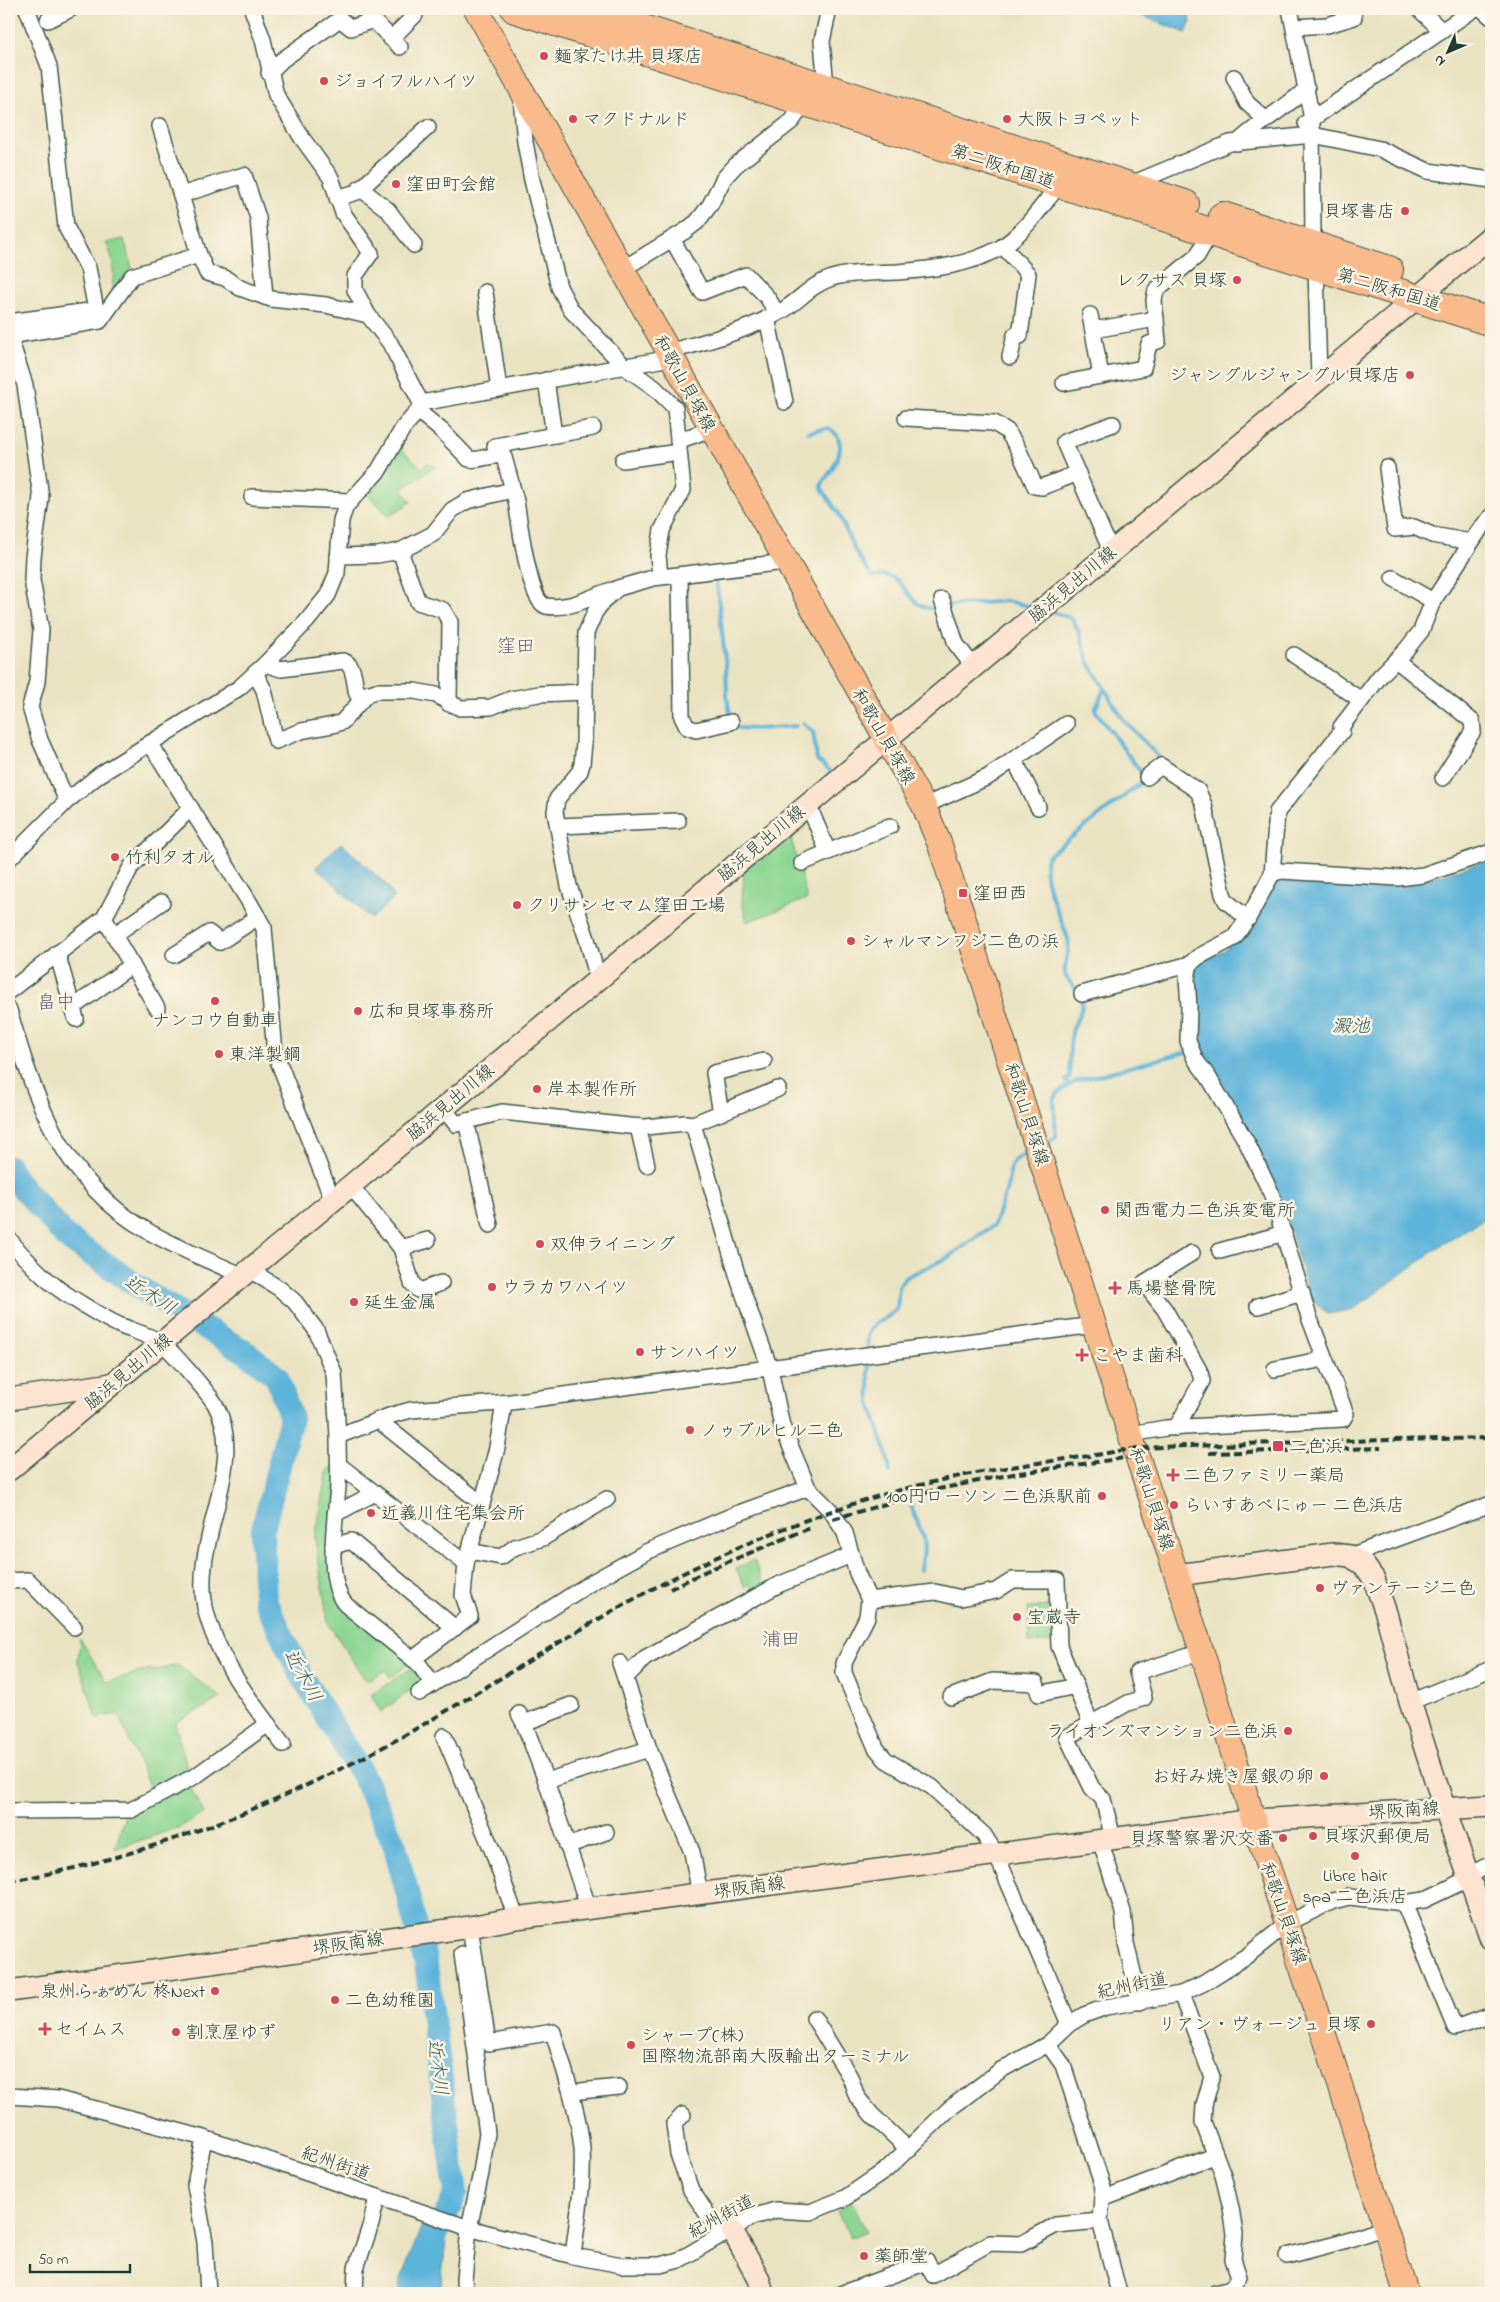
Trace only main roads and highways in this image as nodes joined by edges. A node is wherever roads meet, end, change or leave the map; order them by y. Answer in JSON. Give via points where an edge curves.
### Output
{"nodes":[{"id":1,"x":476,"y":9,"type":"edge"},
{"id":2,"x":515,"y":9,"type":"edge"},
{"id":3,"x":582,"y":9,"type":"edge"},
{"id":4,"x":816,"y":94,"type":"junction"},
{"id":5,"x":1315,"y":256,"type":"junction"},
{"id":6,"x":1425,"y":291,"type":"junction"},
{"id":7,"x":1491,"y":303,"type":"edge"},
{"id":8,"x":1491,"y":322,"type":"edge"},
{"id":9,"x":1406,"y":2293,"type":"edge"}],
"edges":[{"from":1,"to":9,"type":"main road","name":"和歌山貝塚線","via":[[924,806],[961,905]]},
{"from":2,"to":4,"type":"highway","name":"第二阪和国道"},
{"from":3,"to":4,"type":"highway","name":"第二阪和国道"},
{"from":4,"to":5,"type":"highway","name":"第二阪和国道","via":[[1128,186]]},
{"from":4,"to":5,"type":"highway","name":"第二阪和国道","via":[[1060,184],[1211,232]]},
{"from":5,"to":6,"type":"highway","name":"第二阪和国道"},
{"from":6,"to":7,"type":"highway","name":"第二阪和国道"},
{"from":6,"to":8,"type":"highway","name":"第二阪和国道"}]}
